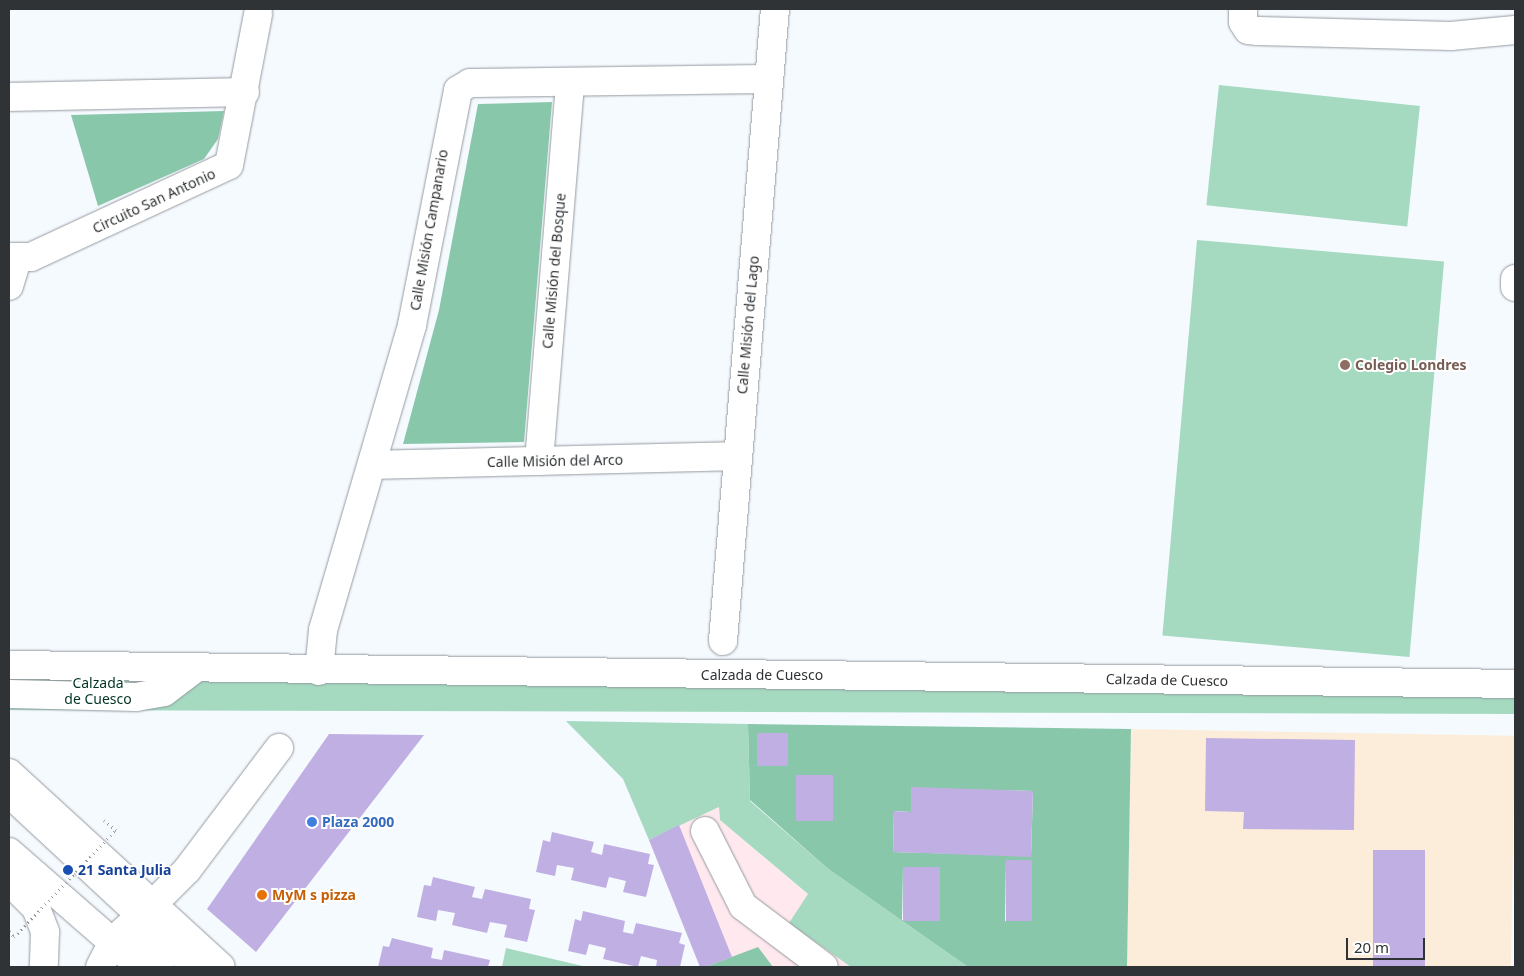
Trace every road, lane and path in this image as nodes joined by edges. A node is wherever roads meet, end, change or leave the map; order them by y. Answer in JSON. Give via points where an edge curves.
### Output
{"nodes":[{"id":1,"x":775,"y":9,"type":"edge"},
{"id":2,"x":1243,"y":9,"type":"edge"},
{"id":3,"x":258,"y":14,"type":"dead end"},
{"id":4,"x":1515,"y":30,"type":"edge"},
{"id":5,"x":769,"y":79,"type":"junction"},
{"id":6,"x":570,"y":82,"type":"junction"},
{"id":7,"x":245,"y":92,"type":"junction"},
{"id":8,"x":9,"y":97,"type":"edge"},
{"id":9,"x":13,"y":258,"type":"edge"},
{"id":10,"x":1515,"y":279,"type":"edge"},
{"id":11,"x":9,"y":286,"type":"edge"},
{"id":12,"x":1515,"y":287,"type":"edge"},
{"id":13,"x":738,"y":456,"type":"junction"},
{"id":14,"x":539,"y":461,"type":"junction"},
{"id":15,"x":373,"y":465,"type":"junction"},
{"id":16,"x":722,"y":641,"type":"dead end"},
{"id":17,"x":9,"y":665,"type":"edge"},
{"id":18,"x":194,"y":669,"type":"junction"},
{"id":19,"x":319,"y":671,"type":"junction"},
{"id":20,"x":1515,"y":684,"type":"edge"},
{"id":21,"x":9,"y":694,"type":"edge"},
{"id":22,"x":279,"y":748,"type":"dead end"},
{"id":23,"x":9,"y":773,"type":"edge"},
{"id":24,"x":9,"y":793,"type":"edge"},
{"id":25,"x":102,"y":818,"type":"dead end"},
{"id":26,"x":705,"y":831,"type":"dead end"},
{"id":27,"x":9,"y":836,"type":"edge"},
{"id":28,"x":9,"y":852,"type":"edge"},
{"id":29,"x":9,"y":881,"type":"edge"},
{"id":30,"x":133,"y":924,"type":"junction"},
{"id":31,"x":9,"y":931,"type":"edge"},
{"id":32,"x":44,"y":967,"type":"edge"},
{"id":33,"x":100,"y":967,"type":"edge"},
{"id":34,"x":141,"y":967,"type":"edge"},
{"id":35,"x":160,"y":967,"type":"edge"},
{"id":36,"x":196,"y":967,"type":"edge"},
{"id":37,"x":221,"y":967,"type":"edge"},
{"id":38,"x":824,"y":967,"type":"edge"}],
"edges":[{"from":1,"to":5,"type":"street","name":"Calle Misión del Lago"},
{"from":2,"to":4,"type":"street","via":[[1243,22],[1248,30],[1258,32],[1450,36]]},
{"from":3,"to":7,"type":"street","name":"Circuito San Antonio"},
{"from":5,"to":6,"type":"street","name":"Calle Misión Campanario"},
{"from":5,"to":13,"type":"street","name":"Calle Misión del Lago"},
{"from":6,"to":14,"type":"street","name":"Calle Misión del Bosque"},
{"from":6,"to":15,"type":"street","name":"Calle Misión Campanario","via":[[470,83],[453,100],[412,325]]},
{"from":7,"to":8,"type":"street"},
{"from":7,"to":9,"type":"street","name":"Circuito San Antonio","via":[[236,169]]},
{"from":9,"to":11,"type":"street"},
{"from":10,"to":12,"type":"street"},
{"from":13,"to":14,"type":"street","name":"Calle Misión del Arco"},
{"from":13,"to":16,"type":"street","name":"Calle Misión del Lago"},
{"from":14,"to":15,"type":"street","name":"Calle Misión del Arco"},
{"from":15,"to":19,"type":"street","name":"Calle Misión Campanario","via":[[323,630]]},
{"from":17,"to":18,"type":"street","name":"Calzada de Cuesco"},
{"from":18,"to":19,"type":"street","name":"Calzada de Cuesco"},
{"from":18,"to":21,"type":"street","via":[[164,692],[136,697]]},
{"from":19,"to":20,"type":"street","name":"Calzada de Cuesco"},
{"from":22,"to":30,"type":"street","via":[[187,870]]},
{"from":23,"to":30,"type":"street"},
{"from":24,"to":30,"type":"street"},
{"from":25,"to":31,"type":"path","bridge":true,"via":[[116,830],[14,937]]},
{"from":26,"to":38,"type":"street","via":[[743,906]]},
{"from":27,"to":30,"type":"street"},
{"from":28,"to":30,"type":"street"},
{"from":29,"to":32,"type":"street","via":[[36,908],[45,932]]},
{"from":30,"to":33,"type":"street"},
{"from":30,"to":34,"type":"street"},
{"from":30,"to":35,"type":"street"},
{"from":30,"to":36,"type":"street"},
{"from":30,"to":37,"type":"street"}]}
